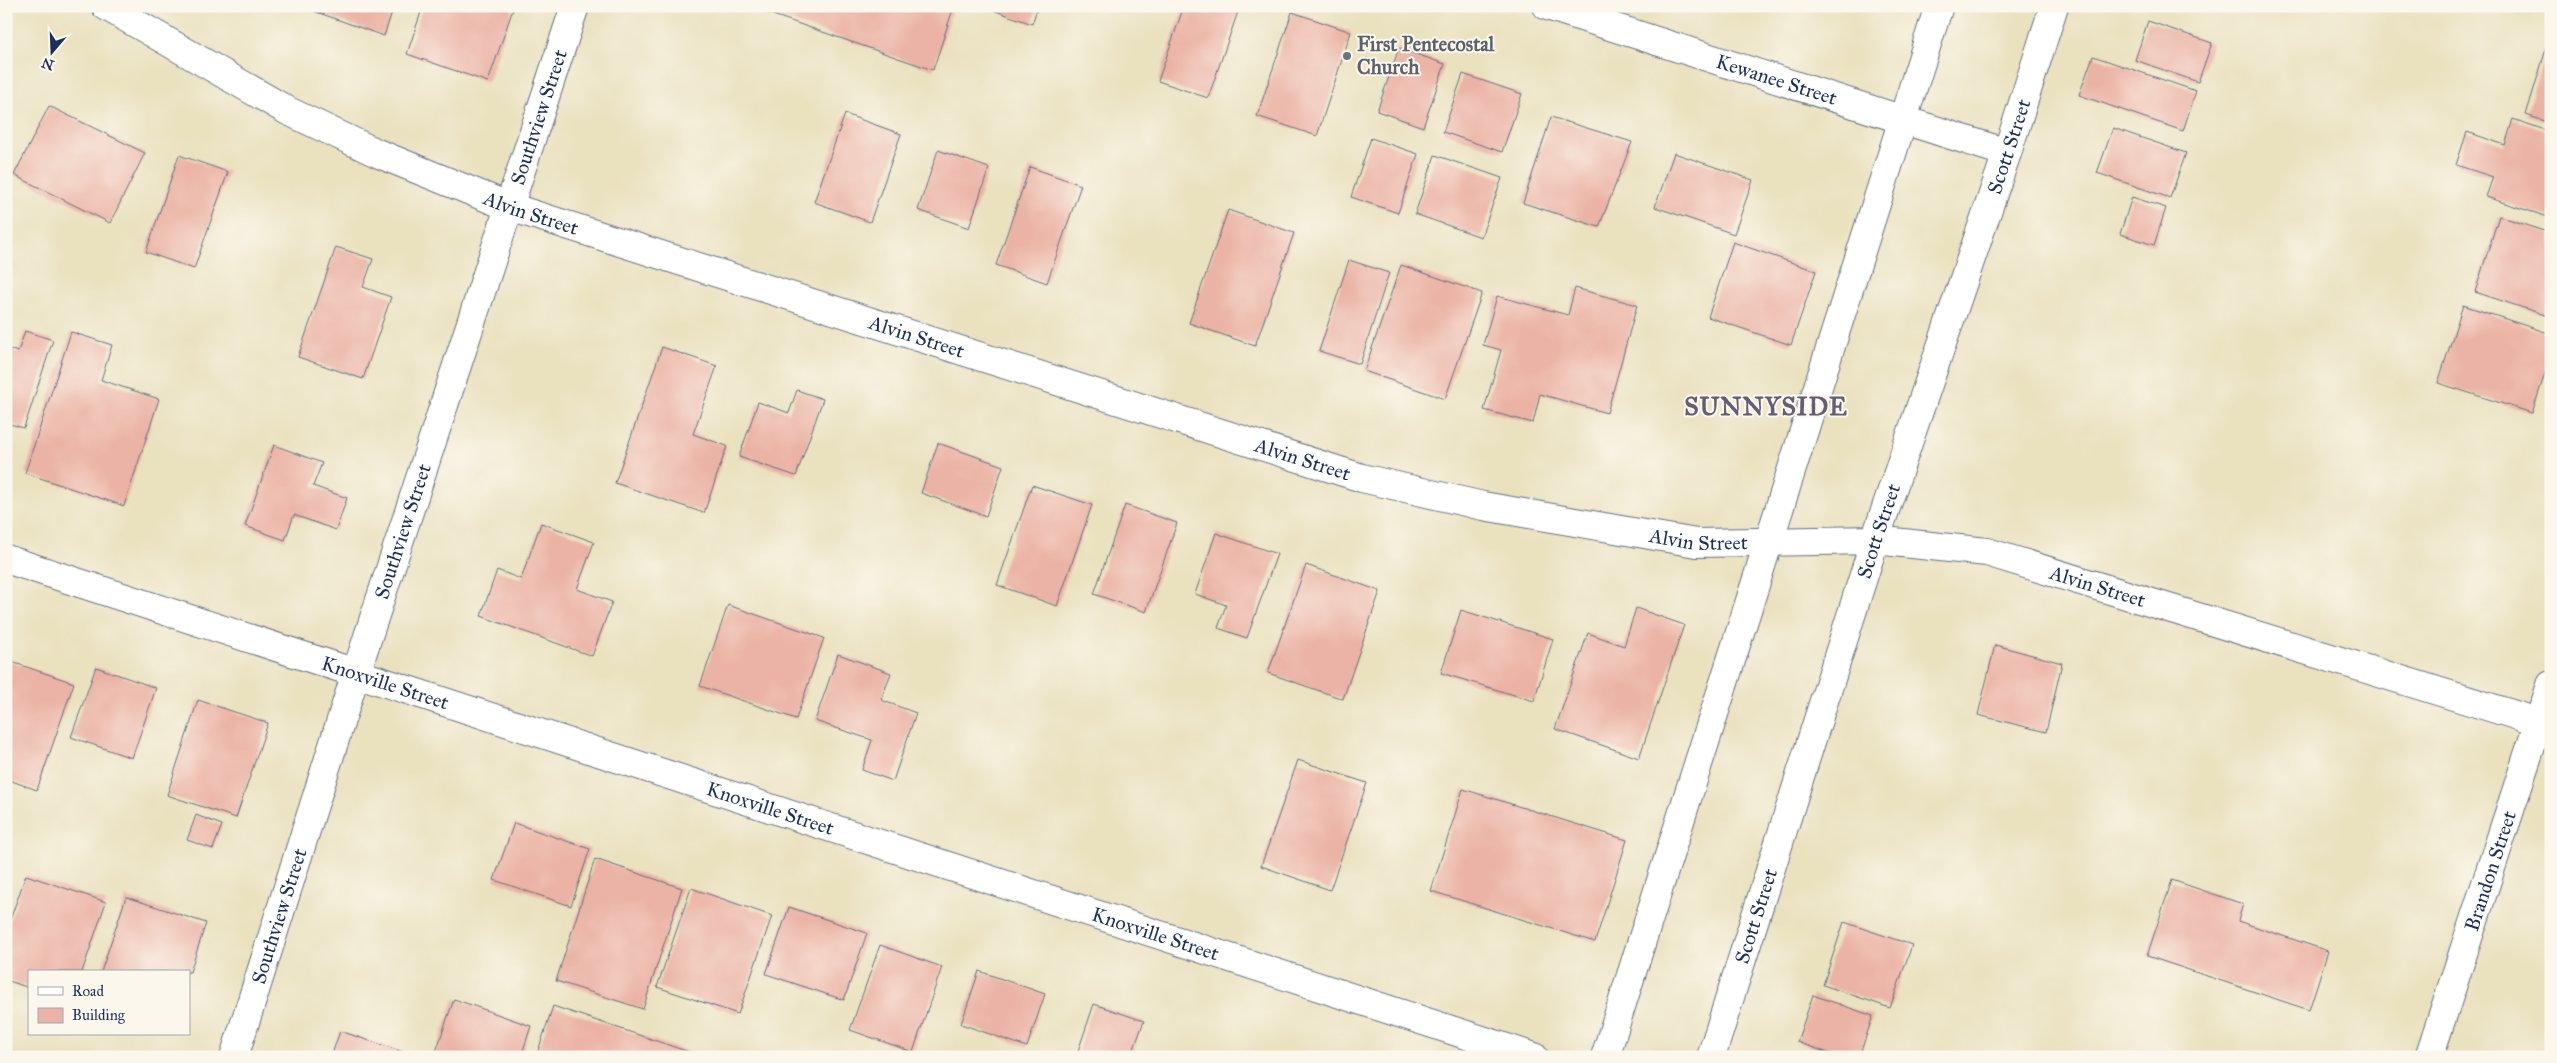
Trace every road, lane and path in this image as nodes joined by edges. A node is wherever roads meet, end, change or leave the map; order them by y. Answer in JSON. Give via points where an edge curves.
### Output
{"nodes":[{"id":1,"x":106,"y":6,"type":"edge"},
{"id":2,"x":575,"y":6,"type":"edge"},
{"id":3,"x":1547,"y":6,"type":"edge"},
{"id":4,"x":1939,"y":6,"type":"edge"},
{"id":5,"x":2054,"y":6,"type":"edge"},
{"id":6,"x":1904,"y":121,"type":"junction"},
{"id":7,"x":2007,"y":153,"type":"junction"},
{"id":8,"x":510,"y":207,"type":"junction"},
{"id":9,"x":1875,"y":540,"type":"junction"},
{"id":10,"x":1770,"y":542,"type":"junction"},
{"id":11,"x":6,"y":559,"type":"edge"},
{"id":12,"x":356,"y":673,"type":"junction"},
{"id":13,"x":2551,"y":685,"type":"edge"},
{"id":14,"x":2545,"y":724,"type":"edge"},
{"id":15,"x":234,"y":1057,"type":"edge"},
{"id":16,"x":1534,"y":1057,"type":"edge"},
{"id":17,"x":1604,"y":1057,"type":"edge"},
{"id":18,"x":1711,"y":1057,"type":"edge"},
{"id":19,"x":2429,"y":1057,"type":"edge"}],
"edges":[{"from":1,"to":8,"type":"street","name":"Alvin Street","via":[[288,111]]},
{"from":2,"to":8,"type":"street","name":"Southview Street"},
{"from":3,"to":6,"type":"street","name":"Kewanee Street"},
{"from":4,"to":6,"type":"street"},
{"from":5,"to":7,"type":"street","name":"Scott Street"},
{"from":6,"to":7,"type":"street","name":"Kewanee Street"},
{"from":6,"to":10,"type":"street"},
{"from":7,"to":9,"type":"street","name":"Scott Street"},
{"from":8,"to":10,"type":"street","name":"Alvin Street","via":[[1362,478],[1483,506],[1696,543]]},
{"from":8,"to":12,"type":"street","name":"Southview Street"},
{"from":9,"to":10,"type":"street","name":"Alvin Street"},
{"from":9,"to":14,"type":"street","name":"Alvin Street","via":[[1987,552]]},
{"from":9,"to":18,"type":"street","name":"Scott Street"},
{"from":10,"to":17,"type":"street"},
{"from":11,"to":12,"type":"street","name":"Knoxville Street"},
{"from":12,"to":15,"type":"street","name":"Southview Street"},
{"from":12,"to":16,"type":"street","name":"Knoxville Street"},
{"from":13,"to":14,"type":"street","name":"Brandon Street"},
{"from":14,"to":19,"type":"street","name":"Brandon Street"}]}
